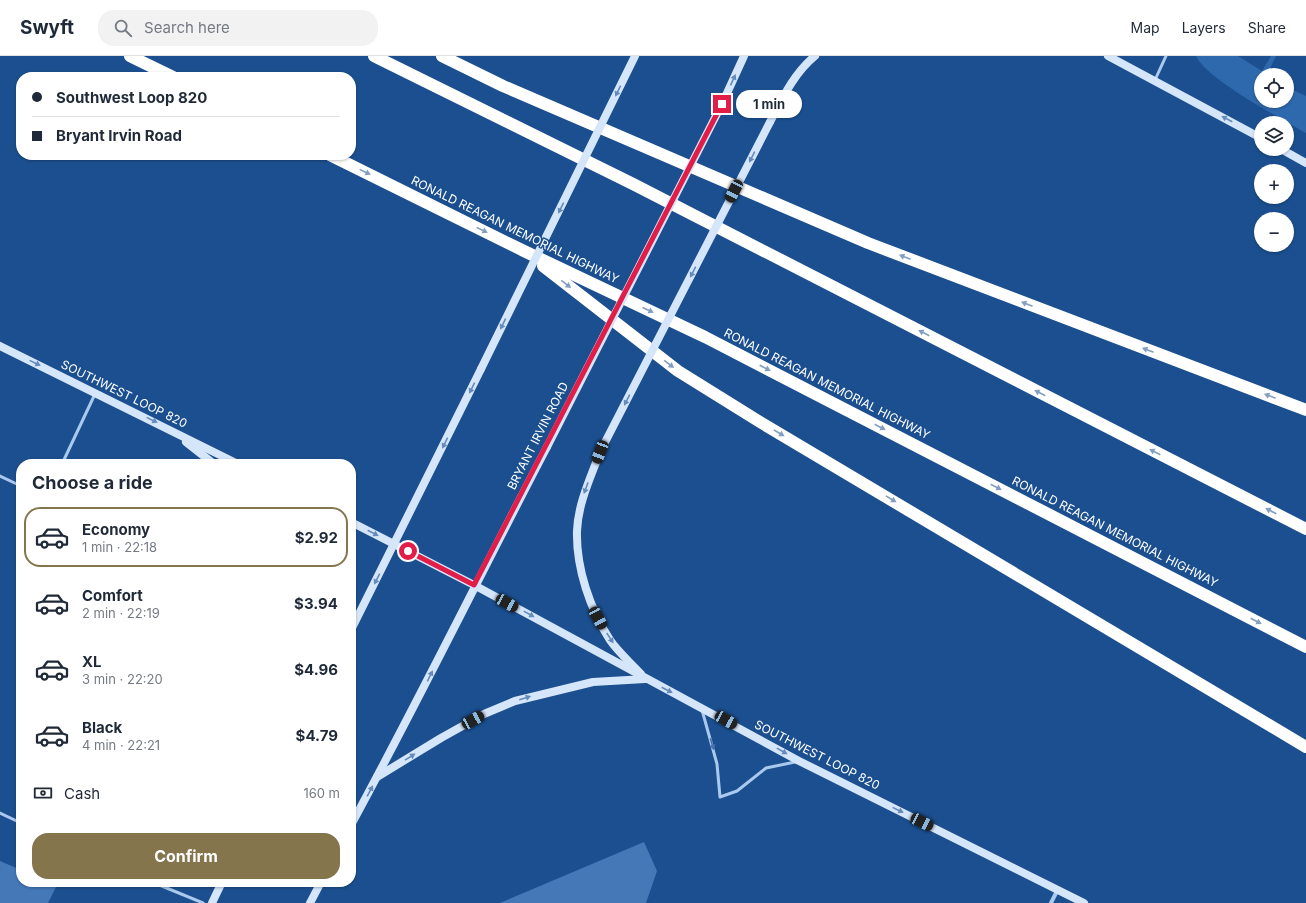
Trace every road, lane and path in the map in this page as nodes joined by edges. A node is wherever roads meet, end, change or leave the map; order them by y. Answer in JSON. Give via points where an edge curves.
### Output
{"nodes":[{"id":1,"x":130,"y":56,"type":"edge"},
{"id":2,"x":374,"y":56,"type":"edge"},
{"id":3,"x":442,"y":56,"type":"edge"},
{"id":4,"x":635,"y":56,"type":"edge"},
{"id":5,"x":744,"y":56,"type":"edge"},
{"id":6,"x":815,"y":56,"type":"edge"},
{"id":7,"x":1108,"y":56,"type":"edge"},
{"id":8,"x":1166,"y":56,"type":"edge"},
{"id":9,"x":163,"y":72,"type":"edge"},
{"id":10,"x":1154,"y":80,"type":"junction"},
{"id":11,"x":1254,"y":134,"type":"edge"},
{"id":12,"x":1294,"y":156,"type":"edge"},
{"id":13,"x":340,"y":160,"type":"edge"},
{"id":14,"x":1306,"y":163,"type":"edge"},
{"id":15,"x":524,"y":251,"type":"junction"},
{"id":16,"x":0,"y":346,"type":"edge"},
{"id":17,"x":95,"y":392,"type":"junction"},
{"id":18,"x":1306,"y":410,"type":"edge"},
{"id":19,"x":171,"y":430,"type":"junction"},
{"id":20,"x":64,"y":459,"type":"edge"},
{"id":21,"x":208,"y":459,"type":"edge"},
{"id":22,"x":228,"y":459,"type":"edge"},
{"id":23,"x":0,"y":476,"type":"edge"},
{"id":24,"x":16,"y":484,"type":"edge"},
{"id":25,"x":356,"y":524,"type":"edge"},
{"id":26,"x":1306,"y":529,"type":"edge"},
{"id":27,"x":395,"y":544,"type":"junction"},
{"id":28,"x":474,"y":585,"type":"junction"},
{"id":29,"x":356,"y":620,"type":"edge"},
{"id":30,"x":1306,"y":647,"type":"edge"},
{"id":31,"x":646,"y":679,"type":"junction"},
{"id":32,"x":701,"y":707,"type":"junction"},
{"id":33,"x":1306,"y":747,"type":"edge"},
{"id":34,"x":799,"y":761,"type":"junction"},
{"id":35,"x":377,"y":778,"type":"junction"},
{"id":36,"x":0,"y":813,"type":"edge"},
{"id":37,"x":356,"y":816,"type":"edge"},
{"id":38,"x":16,"y":821,"type":"edge"},
{"id":39,"x":164,"y":887,"type":"edge"},
{"id":40,"x":220,"y":887,"type":"edge"},
{"id":41,"x":318,"y":887,"type":"edge"},
{"id":42,"x":1059,"y":889,"type":"junction"},
{"id":43,"x":203,"y":903,"type":"edge"},
{"id":44,"x":212,"y":903,"type":"edge"},
{"id":45,"x":310,"y":903,"type":"edge"},
{"id":46,"x":1051,"y":903,"type":"edge"},
{"id":47,"x":1084,"y":903,"type":"edge"}],
"edges":[{"from":1,"to":9,"type":"highway"},
{"from":26,"to":2,"type":"highway","one_way":true,"via":[[634,184]]},
{"from":18,"to":3,"type":"highway","one_way":true,"via":[[868,243],[503,86]]},
{"from":4,"to":27,"type":"main road","one_way":true,"bridge":true},
{"from":28,"to":5,"type":"main road","name":"BRYANT IRVIN ROAD","one_way":true,"bridge":true,"via":[[547,447]]},
{"from":6,"to":31,"type":"main road","one_way":true,"bridge":true,"via":[[807,62],[786,92],[770,122],[600,452],[585,493],[577,530],[580,567],[592,607],[611,641]]},
{"from":7,"to":10,"type":"main road"},
{"from":8,"to":10,"type":"lane"},
{"from":11,"to":10,"type":"main road","one_way":true},
{"from":12,"to":14,"type":"main road"},
{"from":13,"to":15,"type":"highway","name":"RONALD REAGAN MEMORIAL HIGHWAY","one_way":true},
{"from":15,"to":30,"type":"highway","name":"RONALD REAGAN MEMORIAL HIGHWAY","one_way":true,"via":[[705,337]]},
{"from":15,"to":33,"type":"highway","one_way":true,"via":[[678,371]]},
{"from":16,"to":17,"type":"main road","name":"SOUTHWEST LOOP 820","one_way":true},
{"from":17,"to":19,"type":"main road","name":"SOUTHWEST LOOP 820","one_way":true},
{"from":17,"to":20,"type":"lane"},
{"from":19,"to":21,"type":"main road"},
{"from":19,"to":22,"type":"main road","name":"SOUTHWEST LOOP 820"},
{"from":23,"to":24,"type":"lane"},
{"from":25,"to":27,"type":"main road","name":"SOUTHWEST LOOP 820","one_way":true},
{"from":27,"to":28,"type":"main road","name":"SOUTHWEST LOOP 820"},
{"from":27,"to":29,"type":"main road","one_way":true},
{"from":28,"to":31,"type":"main road","name":"SOUTHWEST LOOP 820","one_way":true},
{"from":35,"to":28,"type":"main road","name":"BRYANT IRVIN ROAD","one_way":true},
{"from":31,"to":32,"type":"main road","name":"SOUTHWEST LOOP 820","one_way":true},
{"from":35,"to":31,"type":"main road","one_way":true,"via":[[484,714],[515,701],[592,682]]},
{"from":32,"to":34,"type":"main road","name":"SOUTHWEST LOOP 820","one_way":true},
{"from":32,"to":34,"type":"lane","one_way":true,"via":[[717,764],[720,797],[737,790],[766,768]]},
{"from":34,"to":42,"type":"main road","name":"SOUTHWEST LOOP 820","one_way":true},
{"from":37,"to":35,"type":"main road","name":"BRYANT IRVIN ROAD","one_way":true},
{"from":36,"to":38,"type":"lane"},
{"from":39,"to":43,"type":"lane"},
{"from":40,"to":44,"type":"main road"},
{"from":41,"to":45,"type":"main road"},
{"from":42,"to":46,"type":"street"},
{"from":42,"to":47,"type":"main road","name":"SOUTHWEST LOOP 820"}]}
